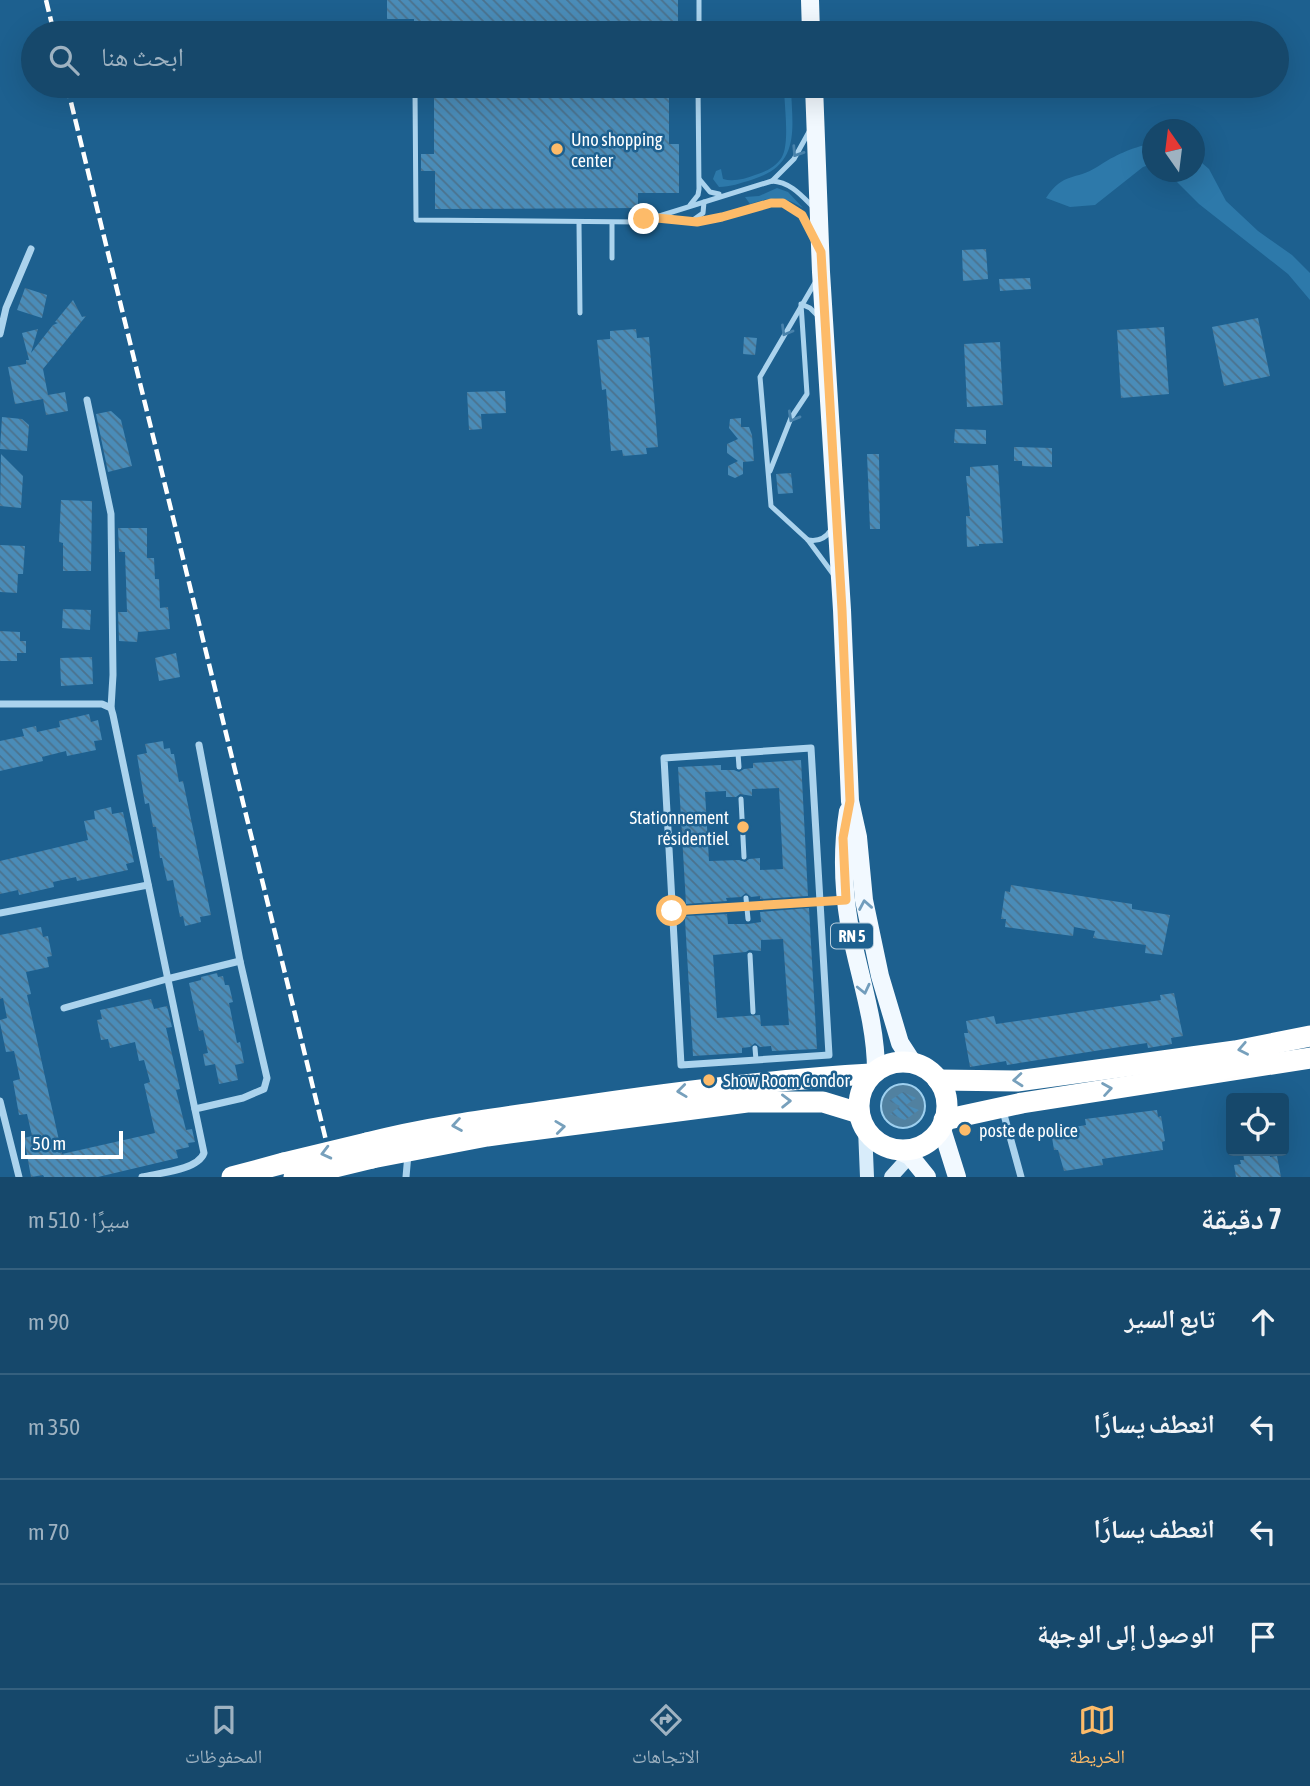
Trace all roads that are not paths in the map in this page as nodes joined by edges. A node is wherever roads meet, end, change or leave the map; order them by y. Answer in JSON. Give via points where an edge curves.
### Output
{"nodes":[{"id":1,"x":699,"y":0,"type":"edge"},
{"id":2,"x":810,"y":0,"type":"edge"},
{"id":3,"x":699,"y":21,"type":"edge"},
{"id":4,"x":811,"y":21,"type":"edge"},
{"id":5,"x":415,"y":98,"type":"edge"},
{"id":6,"x":698,"y":98,"type":"edge"},
{"id":7,"x":814,"y":98,"type":"edge"},
{"id":8,"x":815,"y":119,"type":"junction"},
{"id":9,"x":698,"y":176,"type":"junction"},
{"id":10,"x":772,"y":181,"type":"junction"},
{"id":11,"x":722,"y":194,"type":"junction"},
{"id":12,"x":704,"y":201,"type":"junction"},
{"id":13,"x":684,"y":209,"type":"junction"},
{"id":14,"x":820,"y":214,"type":"junction"},
{"id":15,"x":657,"y":218,"type":"junction"},
{"id":16,"x":691,"y":222,"type":"junction"},
{"id":17,"x":579,"y":223,"type":"junction"},
{"id":18,"x":612,"y":223,"type":"junction"},
{"id":19,"x":31,"y":249,"type":"dead end"},
{"id":20,"x":821,"y":252,"type":"junction"},
{"id":21,"x":612,"y":258,"type":"dead end"},
{"id":22,"x":821,"y":272,"type":"junction"},
{"id":23,"x":801,"y":304,"type":"junction"},
{"id":24,"x":580,"y":313,"type":"dead end"},
{"id":25,"x":825,"y":329,"type":"junction"},
{"id":26,"x":0,"y":334,"type":"edge"},
{"id":27,"x":87,"y":400,"type":"dead end"},
{"id":28,"x":768,"y":474,"type":"junction"},
{"id":29,"x":836,"y":516,"type":"junction"},
{"id":30,"x":808,"y":540,"type":"junction"},
{"id":31,"x":840,"y":584,"type":"junction"},
{"id":32,"x":0,"y":704,"type":"edge"},
{"id":33,"x":111,"y":708,"type":"junction"},
{"id":34,"x":199,"y":745,"type":"dead end"},
{"id":35,"x":738,"y":753,"type":"junction"},
{"id":36,"x":739,"y":767,"type":"dead end"},
{"id":37,"x":741,"y":799,"type":"dead end"},
{"id":38,"x":850,"y":801,"type":"junction"},
{"id":39,"x":744,"y":857,"type":"dead end"},
{"id":40,"x":148,"y":885,"type":"junction"},
{"id":41,"x":846,"y":900,"type":"junction"},
{"id":42,"x":747,"y":902,"type":"junction"},
{"id":43,"x":820,"y":902,"type":"junction"},
{"id":44,"x":672,"y":911,"type":"junction"},
{"id":45,"x":0,"y":913,"type":"edge"},
{"id":46,"x":748,"y":919,"type":"dead end"},
{"id":47,"x":750,"y":955,"type":"dead end"},
{"id":48,"x":240,"y":961,"type":"junction"},
{"id":49,"x":167,"y":979,"type":"junction"},
{"id":50,"x":64,"y":1008,"type":"dead end"},
{"id":51,"x":753,"y":1012,"type":"dead end"},
{"id":52,"x":1310,"y":1036,"type":"edge"},
{"id":53,"x":755,"y":1048,"type":"dead end"},
{"id":54,"x":1310,"y":1058,"type":"edge"},
{"id":55,"x":756,"y":1060,"type":"junction"},
{"id":56,"x":913,"y":1063,"type":"junction"},
{"id":57,"x":833,"y":1065,"type":"junction"},
{"id":58,"x":874,"y":1072,"type":"junction"},
{"id":59,"x":938,"y":1080,"type":"junction"},
{"id":60,"x":0,"y":1101,"type":"edge"},
{"id":61,"x":1002,"y":1107,"type":"junction"},
{"id":62,"x":195,"y":1109,"type":"junction"},
{"id":63,"x":862,"y":1121,"type":"junction"},
{"id":64,"x":943,"y":1123,"type":"junction"},
{"id":65,"x":408,"y":1142,"type":"junction"},
{"id":66,"x":907,"y":1151,"type":"junction"},
{"id":67,"x":289,"y":1170,"type":"edge"},
{"id":68,"x":19,"y":1177,"type":"edge"},
{"id":69,"x":142,"y":1177,"type":"edge"},
{"id":70,"x":232,"y":1177,"type":"edge"},
{"id":71,"x":406,"y":1177,"type":"edge"},
{"id":72,"x":867,"y":1177,"type":"edge"},
{"id":73,"x":891,"y":1177,"type":"edge"},
{"id":74,"x":927,"y":1177,"type":"edge"},
{"id":75,"x":957,"y":1177,"type":"edge"},
{"id":76,"x":1021,"y":1177,"type":"edge"}],
"edges":[{"from":1,"to":3,"type":"lane"},
{"from":2,"to":4,"type":"main road"},
{"from":5,"to":17,"type":"lane","via":[[415,220]]},
{"from":6,"to":9,"type":"lane"},
{"from":7,"to":8,"type":"main road","number":"RN 5"},
{"from":8,"to":10,"type":"lane","one_way":true,"via":[[794,159]]},
{"from":8,"to":14,"type":"main road","number":"RN 5"},
{"from":9,"to":11,"type":"lane","via":[[707,190]]},
{"from":9,"to":13,"type":"lane","via":[[698,195]]},
{"from":10,"to":11,"type":"lane"},
{"from":10,"to":14,"type":"lane","via":[[795,189]]},
{"from":11,"to":12,"type":"lane"},
{"from":12,"to":13,"type":"lane"},
{"from":12,"to":16,"type":"lane","via":[[703,213]]},
{"from":13,"to":15,"type":"lane"},
{"from":14,"to":20,"type":"main road","number":"RN 5"},
{"from":15,"to":16,"type":"lane"},
{"from":15,"to":18,"type":"lane"},
{"from":16,"to":20,"type":"lane","via":[[783,203],[802,215]]},
{"from":17,"to":18,"type":"lane"},
{"from":17,"to":24,"type":"lane"},
{"from":18,"to":21,"type":"lane"},
{"from":19,"to":26,"type":"street"},
{"from":20,"to":22,"type":"main road","number":"RN 5"},
{"from":22,"to":23,"type":"lane"},
{"from":22,"to":25,"type":"main road","number":"RN 5"},
{"from":23,"to":25,"type":"lane","via":[[815,312]]},
{"from":23,"to":28,"type":"lane","one_way":true,"via":[[807,394],[791,418]]},
{"from":23,"to":28,"type":"lane","one_way":true,"via":[[760,377]]},
{"from":25,"to":29,"type":"main road","number":"RN 5"},
{"from":27,"to":33,"type":"street","via":[[111,514]]},
{"from":28,"to":30,"type":"lane","via":[[771,506]]},
{"from":29,"to":30,"type":"lane","via":[[824,538]]},
{"from":29,"to":31,"type":"main road","number":"RN 5"},
{"from":30,"to":31,"type":"lane"},
{"from":31,"to":38,"type":"main road","number":"RN 5"},
{"from":32,"to":33,"type":"street","via":[[102,704]]},
{"from":33,"to":40,"type":"street"},
{"from":34,"to":48,"type":"street"},
{"from":35,"to":36,"type":"lane"},
{"from":35,"to":43,"type":"street","via":[[811,748]]},
{"from":35,"to":44,"type":"street","via":[[664,758]]},
{"from":37,"to":39,"type":"lane"},
{"from":38,"to":41,"type":"main road","number":"RN 5","via":[[843,838]]},
{"from":56,"to":38,"type":"main road","number":"RN 5","one_way":true,"via":[[900,1043],[880,976]]},
{"from":40,"to":45,"type":"street"},
{"from":40,"to":49,"type":"street"},
{"from":41,"to":43,"type":"street"},
{"from":41,"to":58,"type":"main road","number":"RN 5","one_way":true,"via":[[871,1016]]},
{"from":42,"to":43,"type":"street"},
{"from":42,"to":44,"type":"street"},
{"from":42,"to":46,"type":"lane"},
{"from":43,"to":57,"type":"street"},
{"from":44,"to":55,"type":"street","via":[[681,1065]]},
{"from":47,"to":51,"type":"lane"},
{"from":48,"to":49,"type":"street"},
{"from":48,"to":62,"type":"street","via":[[267,1078],[264,1089]]},
{"from":49,"to":50,"type":"street"},
{"from":49,"to":62,"type":"street"},
{"from":52,"to":59,"type":"highway","one_way":true,"via":[[1017,1081]]},
{"from":53,"to":55,"type":"lane"},
{"from":61,"to":54,"type":"highway","one_way":true},
{"from":55,"to":57,"type":"street"},
{"from":56,"to":58,"type":"highway","via":[[887,1064]]},
{"from":56,"to":59,"type":"highway"},
{"from":57,"to":58,"type":"highway"},
{"from":57,"to":65,"type":"highway","one_way":true},
{"from":58,"to":63,"type":"highway","via":[[861,1092]]},
{"from":59,"to":64,"type":"highway","via":[[946,1099]]},
{"from":60,"to":68,"type":"street"},
{"from":61,"to":64,"type":"highway"},
{"from":61,"to":76,"type":"street"},
{"from":62,"to":69,"type":"street","via":[[202,1159]]},
{"from":65,"to":63,"type":"highway","one_way":true,"via":[[487,1136],[747,1101],[823,1102]]},
{"from":63,"to":66,"type":"highway","via":[[878,1142]]},
{"from":63,"to":72,"type":"main road"},
{"from":64,"to":66,"type":"highway","via":[[936,1135]]},
{"from":64,"to":75,"type":"main road"},
{"from":65,"to":67,"type":"highway","bridge":true},
{"from":65,"to":71,"type":"street"},
{"from":66,"to":73,"type":"main road"},
{"from":66,"to":74,"type":"main road"},
{"from":67,"to":70,"type":"highway"}]}
